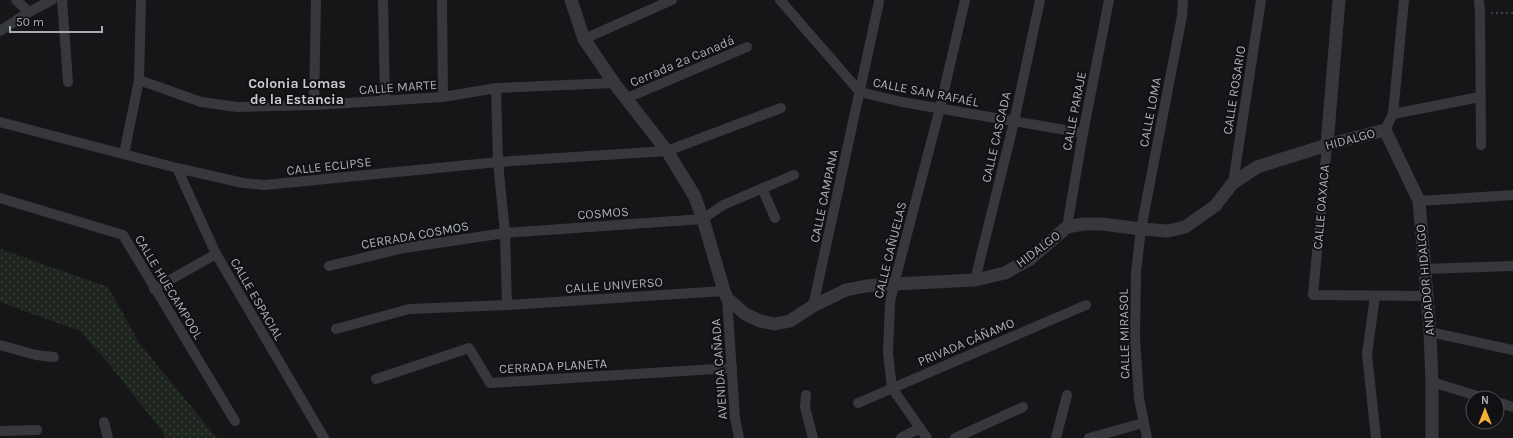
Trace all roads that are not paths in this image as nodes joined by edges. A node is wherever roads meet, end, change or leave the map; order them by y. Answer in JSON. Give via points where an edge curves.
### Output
{"nodes":[{"id":1,"x":16,"y":0,"type":"edge"},
{"id":2,"x":52,"y":0,"type":"edge"},
{"id":3,"x":62,"y":0,"type":"edge"},
{"id":4,"x":141,"y":0,"type":"edge"},
{"id":5,"x":316,"y":0,"type":"edge"},
{"id":6,"x":383,"y":0,"type":"edge"},
{"id":7,"x":442,"y":0,"type":"edge"},
{"id":8,"x":571,"y":0,"type":"edge"},
{"id":9,"x":672,"y":0,"type":"edge"},
{"id":10,"x":780,"y":0,"type":"edge"},
{"id":11,"x":965,"y":0,"type":"edge"},
{"id":12,"x":1040,"y":0,"type":"edge"},
{"id":13,"x":1109,"y":0,"type":"edge"},
{"id":14,"x":1183,"y":0,"type":"edge"},
{"id":15,"x":1261,"y":0,"type":"edge"},
{"id":16,"x":1339,"y":0,"type":"edge"},
{"id":17,"x":1404,"y":0,"type":"edge"},
{"id":18,"x":1479,"y":0,"type":"edge"},
{"id":19,"x":879,"y":2,"type":"dead end"},
{"id":20,"x":28,"y":12,"type":"junction"},
{"id":21,"x":0,"y":32,"type":"edge"},
{"id":22,"x":584,"y":39,"type":"junction"},
{"id":23,"x":747,"y":47,"type":"dead end"},
{"id":24,"x":139,"y":80,"type":"junction"},
{"id":25,"x":68,"y":82,"type":"dead end"},
{"id":26,"x":614,"y":83,"type":"junction"},
{"id":27,"x":496,"y":88,"type":"junction"},
{"id":28,"x":860,"y":92,"type":"junction"},
{"id":29,"x":443,"y":97,"type":"junction"},
{"id":30,"x":1480,"y":97,"type":"junction"},
{"id":31,"x":627,"y":98,"type":"junction"},
{"id":32,"x":385,"y":101,"type":"junction"},
{"id":33,"x":314,"y":105,"type":"junction"},
{"id":34,"x":781,"y":108,"type":"dead end"},
{"id":35,"x":940,"y":108,"type":"junction"},
{"id":36,"x":1393,"y":114,"type":"junction"},
{"id":37,"x":0,"y":122,"type":"edge"},
{"id":38,"x":1014,"y":122,"type":"junction"},
{"id":39,"x":1385,"y":130,"type":"junction"},
{"id":40,"x":1083,"y":133,"type":"junction"},
{"id":41,"x":1327,"y":145,"type":"junction"},
{"id":42,"x":1481,"y":145,"type":"dead end"},
{"id":43,"x":667,"y":151,"type":"junction"},
{"id":44,"x":124,"y":154,"type":"junction"},
{"id":45,"x":498,"y":162,"type":"junction"},
{"id":46,"x":176,"y":168,"type":"junction"},
{"id":47,"x":794,"y":175,"type":"dead end"},
{"id":48,"x":1233,"y":183,"type":"junction"},
{"id":49,"x":762,"y":188,"type":"junction"},
{"id":50,"x":1513,"y":195,"type":"edge"},
{"id":51,"x":0,"y":198,"type":"edge"},
{"id":52,"x":1419,"y":202,"type":"junction"},
{"id":53,"x":775,"y":218,"type":"dead end"},
{"id":54,"x":703,"y":219,"type":"junction"},
{"id":55,"x":1067,"y":227,"type":"junction"},
{"id":56,"x":1141,"y":230,"type":"junction"},
{"id":57,"x":505,"y":233,"type":"junction"},
{"id":58,"x":216,"y":254,"type":"junction"},
{"id":59,"x":329,"y":266,"type":"dead end"},
{"id":60,"x":1513,"y":266,"type":"edge"},
{"id":61,"x":1424,"y":269,"type":"junction"},
{"id":62,"x":975,"y":280,"type":"junction"},
{"id":63,"x":894,"y":284,"type":"junction"},
{"id":64,"x":154,"y":289,"type":"junction"},
{"id":65,"x":725,"y":294,"type":"junction"},
{"id":66,"x":1375,"y":296,"type":"junction"},
{"id":67,"x":1426,"y":296,"type":"junction"},
{"id":68,"x":507,"y":305,"type":"junction"},
{"id":69,"x":1086,"y":305,"type":"dead end"},
{"id":70,"x":813,"y":306,"type":"junction"},
{"id":71,"x":336,"y":329,"type":"dead end"},
{"id":72,"x":1430,"y":332,"type":"junction"},
{"id":73,"x":0,"y":345,"type":"edge"},
{"id":74,"x":1513,"y":350,"type":"edge"},
{"id":75,"x":54,"y":357,"type":"dead end"},
{"id":76,"x":732,"y":368,"type":"junction"},
{"id":77,"x":376,"y":378,"type":"dead end"},
{"id":78,"x":1432,"y":382,"type":"junction"},
{"id":79,"x":892,"y":388,"type":"junction"},
{"id":80,"x":1465,"y":392,"type":"edge"},
{"id":81,"x":806,"y":395,"type":"dead end"},
{"id":82,"x":1067,"y":395,"type":"dead end"},
{"id":83,"x":858,"y":404,"type":"dead end"},
{"id":84,"x":1023,"y":407,"type":"dead end"},
{"id":85,"x":235,"y":421,"type":"dead end"},
{"id":86,"x":104,"y":422,"type":"dead end"},
{"id":87,"x":1143,"y":423,"type":"junction"},
{"id":88,"x":920,"y":428,"type":"junction"},
{"id":89,"x":37,"y":430,"type":"dead end"},
{"id":90,"x":0,"y":431,"type":"edge"},
{"id":91,"x":108,"y":438,"type":"edge"},
{"id":92,"x":324,"y":438,"type":"edge"},
{"id":93,"x":739,"y":438,"type":"edge"},
{"id":94,"x":813,"y":438,"type":"edge"},
{"id":95,"x":901,"y":438,"type":"edge"},
{"id":96,"x":927,"y":438,"type":"edge"},
{"id":97,"x":955,"y":438,"type":"edge"},
{"id":98,"x":1056,"y":438,"type":"edge"},
{"id":99,"x":1089,"y":438,"type":"edge"},
{"id":100,"x":1147,"y":438,"type":"edge"},
{"id":101,"x":1376,"y":438,"type":"edge"},
{"id":102,"x":1432,"y":438,"type":"edge"}],
"edges":[{"from":1,"to":20,"type":"street"},
{"from":2,"to":20,"type":"street"},
{"from":3,"to":25,"type":"street"},
{"from":4,"to":24,"type":"street"},
{"from":5,"to":33,"type":"street"},
{"from":6,"to":32,"type":"street"},
{"from":7,"to":29,"type":"street"},
{"from":8,"to":22,"type":"street"},
{"from":9,"to":22,"type":"street"},
{"from":10,"to":28,"type":"street"},
{"from":11,"to":35,"type":"street","name":"CALLE CAÑUELAS"},
{"from":12,"to":38,"type":"street","name":"CALLE CASCADA"},
{"from":13,"to":40,"type":"street","name":"CALLE PARAJE"},
{"from":14,"to":56,"type":"street","name":"CALLE LOMA"},
{"from":15,"to":48,"type":"street","name":"CALLE ROSARIO"},
{"from":16,"to":41,"type":"street","name":"CALLE OAXACA"},
{"from":17,"to":36,"type":"street"},
{"from":18,"to":30,"type":"street"},
{"from":19,"to":28,"type":"street","name":"CALLE CAMPANA"},
{"from":20,"to":21,"type":"street"},
{"from":22,"to":26,"type":"street"},
{"from":23,"to":31,"type":"street","name":"Cerrada 2ª Canadá"},
{"from":24,"to":33,"type":"street","name":"CALLE MARTE","via":[[201,102],[237,107]]},
{"from":24,"to":44,"type":"street"},
{"from":26,"to":27,"type":"street","name":"CALLE MARTE"},
{"from":26,"to":31,"type":"street"},
{"from":27,"to":29,"type":"street","name":"CALLE MARTE"},
{"from":27,"to":45,"type":"street"},
{"from":28,"to":35,"type":"street","name":"CALLE SAN RAFAÉL"},
{"from":28,"to":70,"type":"street","name":"CALLE CAMPANA"},
{"from":29,"to":32,"type":"street","name":"CALLE MARTE"},
{"from":30,"to":36,"type":"street"},
{"from":30,"to":42,"type":"street"},
{"from":31,"to":43,"type":"street"},
{"from":32,"to":33,"type":"street","name":"CALLE MARTE"},
{"from":34,"to":43,"type":"street","name":"CALLE ECLIPSE"},
{"from":35,"to":38,"type":"street","name":"CALLE SAN RAFAÉL"},
{"from":35,"to":63,"type":"street","name":"CALLE CAÑUELAS"},
{"from":36,"to":39,"type":"street"},
{"from":37,"to":44,"type":"street","name":"CALLE ECLIPSE"},
{"from":38,"to":40,"type":"street","name":"CALLE SAN RAFAÉL"},
{"from":38,"to":62,"type":"street","name":"CALLE CASCADA"},
{"from":39,"to":41,"type":"street","name":"HIDALGO"},
{"from":39,"to":52,"type":"street","name":"ANDADOR HIDALGO"},
{"from":40,"to":55,"type":"street","name":"CALLE PARAJE"},
{"from":41,"to":48,"type":"street","name":"HIDALGO","via":[[1257,167]]},
{"from":41,"to":66,"type":"street","name":"CALLE OAXACA","via":[[1313,295]]},
{"from":43,"to":45,"type":"street","name":"CALLE ECLIPSE"},
{"from":43,"to":54,"type":"street","via":[[694,195]]},
{"from":44,"to":46,"type":"street","name":"CALLE ECLIPSE"},
{"from":45,"to":46,"type":"street","name":"CALLE ECLIPSE","via":[[265,185],[243,183]]},
{"from":45,"to":57,"type":"street"},
{"from":46,"to":58,"type":"street","name":"CALLE ESPACIAL"},
{"from":47,"to":49,"type":"street"},
{"from":48,"to":56,"type":"street","name":"HIDALGO","via":[[1215,206],[1185,227]]},
{"from":49,"to":53,"type":"street"},
{"from":49,"to":54,"type":"street","via":[[723,205]]},
{"from":50,"to":52,"type":"street"},
{"from":51,"to":64,"type":"street","name":"CALLE HUECAMPOOL","via":[[123,235]]},
{"from":52,"to":61,"type":"street","name":"ANDADOR HIDALGO"},
{"from":54,"to":57,"type":"street","name":"COSMOS"},
{"from":54,"to":65,"type":"street"},
{"from":55,"to":56,"type":"street","name":"HIDALGO","via":[[1102,224]]},
{"from":55,"to":62,"type":"street","name":"HIDALGO","via":[[1030,258],[1005,272]]},
{"from":56,"to":87,"type":"street","name":"CALLE MIRASOL","via":[[1136,272],[1135,338]]},
{"from":57,"to":59,"type":"street","name":"CERRADA COSMOS","via":[[404,248]]},
{"from":57,"to":68,"type":"street"},
{"from":58,"to":64,"type":"street"},
{"from":58,"to":92,"type":"street","name":"CALLE ESPACIAL"},
{"from":60,"to":61,"type":"street"},
{"from":61,"to":67,"type":"street","name":"ANDADOR HIDALGO"},
{"from":62,"to":63,"type":"street","name":"HIDALGO"},
{"from":63,"to":70,"type":"street","name":"HIDALGO","via":[[846,290]]},
{"from":63,"to":79,"type":"street","name":"CALLE CAÑUELAS","via":[[890,303],[888,353]]},
{"from":64,"to":85,"type":"street","name":"CALLE HUECAMPOOL"},
{"from":65,"to":68,"type":"street","name":"CALLE UNIVERSO"},
{"from":65,"to":70,"type":"street","name":"HIDALGO","via":[[745,314],[760,322],[775,324],[790,321]]},
{"from":65,"to":76,"type":"street","name":"AVENIDA CAÑADA"},
{"from":66,"to":67,"type":"street"},
{"from":66,"to":101,"type":"street","via":[[1367,354]]},
{"from":67,"to":72,"type":"street","name":"ANDADOR HIDALGO"},
{"from":68,"to":71,"type":"street","name":"CALLE UNIVERSO","via":[[409,310]]},
{"from":69,"to":79,"type":"street","name":"PRIVADA CÁÑAMO"},
{"from":72,"to":74,"type":"street"},
{"from":72,"to":78,"type":"street","name":"ANDADOR HIDALGO"},
{"from":73,"to":75,"type":"street"},
{"from":76,"to":77,"type":"street","name":"CERRADA PLANETA","via":[[490,383],[468,348]]},
{"from":76,"to":93,"type":"street","name":"AVENIDA CAÑADA"},
{"from":78,"to":80,"type":"street"},
{"from":78,"to":102,"type":"street","name":"ANDADOR HIDALGO"},
{"from":79,"to":83,"type":"street","name":"PRIVADA CÁÑAMO"},
{"from":79,"to":88,"type":"street","name":"CALLE CAÑUELAS"},
{"from":81,"to":94,"type":"street","via":[[805,407]]},
{"from":82,"to":98,"type":"street"},
{"from":84,"to":97,"type":"street"},
{"from":86,"to":91,"type":"street"},
{"from":87,"to":99,"type":"street"},
{"from":87,"to":100,"type":"street","name":"CALLE MIRASOL"},
{"from":88,"to":95,"type":"street"},
{"from":88,"to":96,"type":"street","name":"CALLE CAÑUELAS"},
{"from":89,"to":90,"type":"street"}]}
